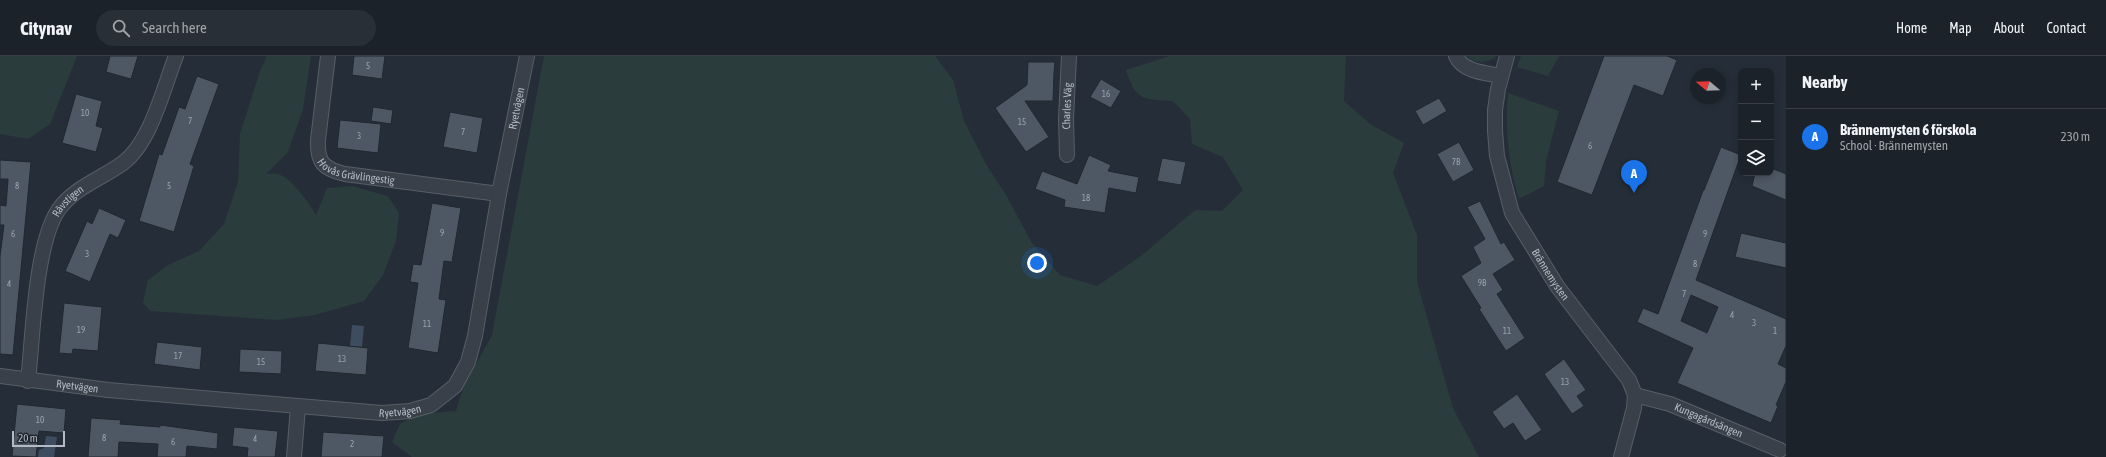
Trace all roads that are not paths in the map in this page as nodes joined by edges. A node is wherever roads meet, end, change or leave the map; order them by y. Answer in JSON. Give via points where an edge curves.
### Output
{"nodes":[{"id":1,"x":176,"y":56,"type":"edge"},
{"id":2,"x":328,"y":56,"type":"edge"},
{"id":3,"x":527,"y":56,"type":"edge"},
{"id":4,"x":1069,"y":56,"type":"edge"},
{"id":5,"x":1456,"y":56,"type":"edge"},
{"id":6,"x":1507,"y":56,"type":"edge"},
{"id":7,"x":1501,"y":76,"type":"junction"},
{"id":8,"x":1068,"y":155,"type":"dead end"},
{"id":9,"x":499,"y":194,"type":"junction"},
{"id":10,"x":0,"y":376,"type":"edge"},
{"id":11,"x":28,"y":381,"type":"junction"},
{"id":12,"x":1635,"y":395,"type":"junction"},
{"id":13,"x":298,"y":407,"type":"junction"},
{"id":14,"x":1780,"y":450,"type":"dead end"},
{"id":15,"x":294,"y":457,"type":"edge"},
{"id":16,"x":1621,"y":457,"type":"edge"}],
"edges":[{"from":1,"to":11,"type":"street","name":"Rävstigen","via":[[148,128],[136,151],[122,163],[74,193],[59,210],[47,235],[40,271]]},
{"from":2,"to":9,"type":"street","name":"Hovås Grävlingestig","via":[[317,154],[322,164],[332,171],[345,174]]},
{"from":3,"to":9,"type":"street","name":"Ryetvägen"},
{"from":4,"to":8,"type":"street","name":"Charles Väg","via":[[1066,119]]},
{"from":5,"to":7,"type":"street","via":[[1465,67]]},
{"from":6,"to":7,"type":"street","name":"Brännemysten"},
{"from":7,"to":12,"type":"street","name":"Brännemysten","via":[[1494,110],[1497,156],[1512,213],[1557,286],[1629,380]]},
{"from":9,"to":13,"type":"street","name":"Ryetvägen","via":[[475,336],[468,362],[455,386],[431,405],[410,411],[386,413]]},
{"from":10,"to":11,"type":"street","name":"Ryetvägen"},
{"from":11,"to":13,"type":"street","name":"Ryetvägen"},
{"from":12,"to":14,"type":"street","name":"Kungagårdsängen","via":[[1670,404]]},
{"from":12,"to":16,"type":"street"},
{"from":13,"to":15,"type":"street"}]}
